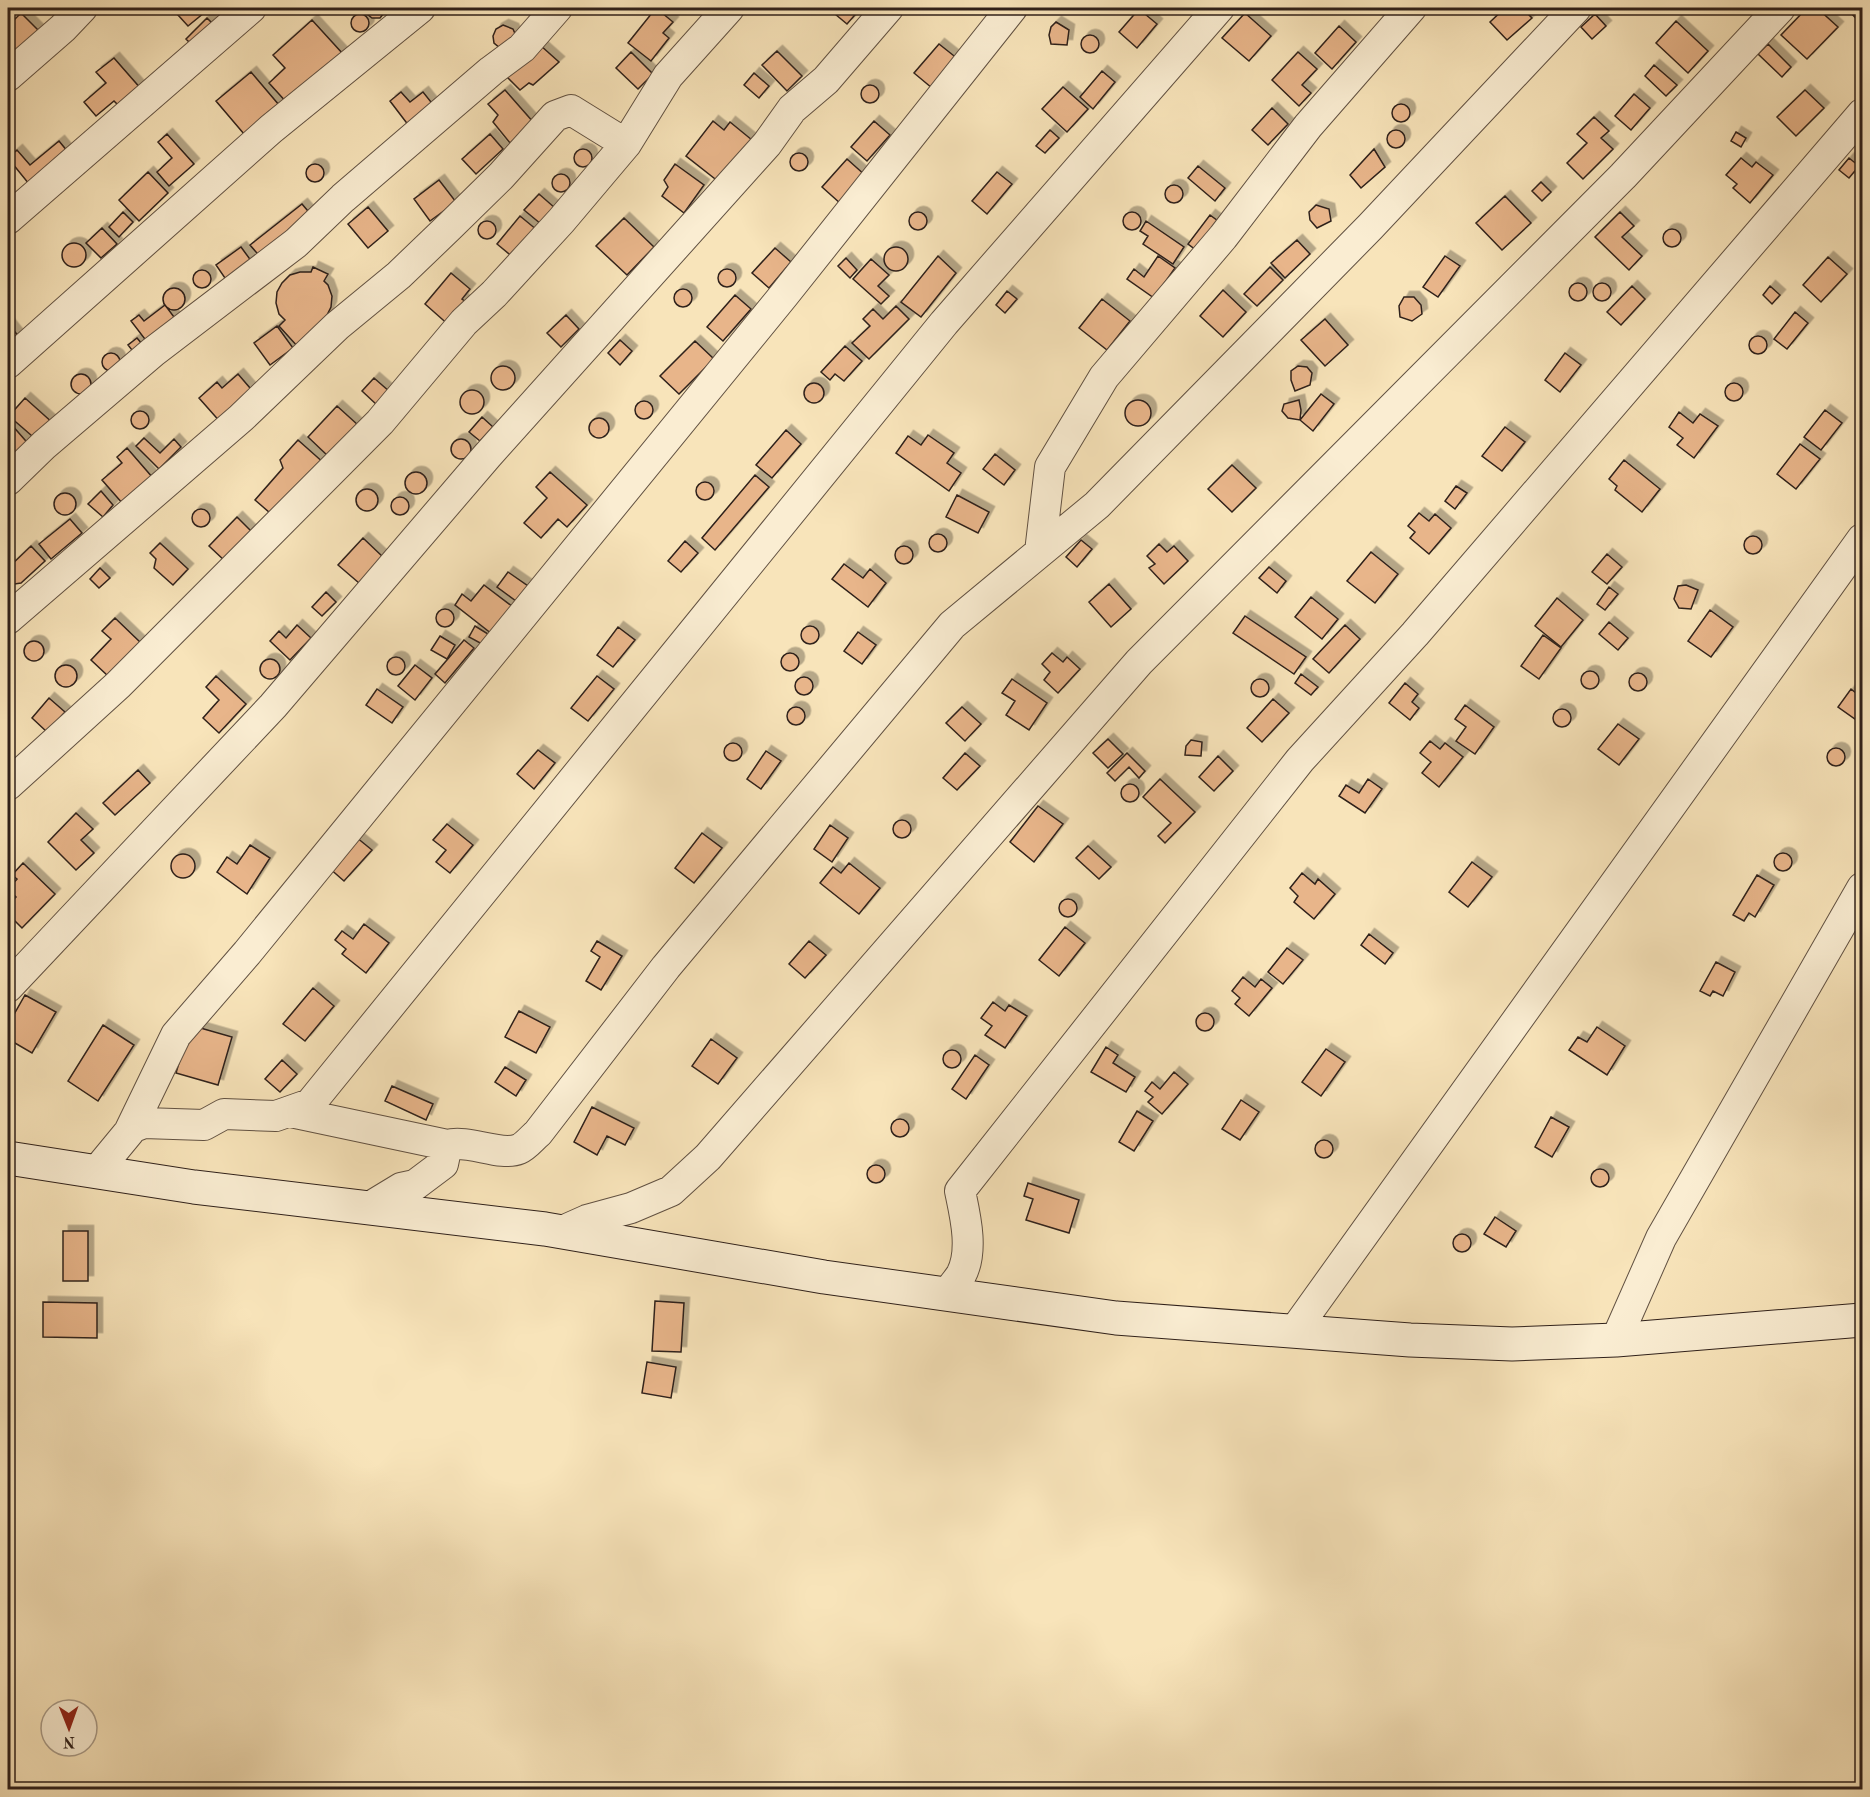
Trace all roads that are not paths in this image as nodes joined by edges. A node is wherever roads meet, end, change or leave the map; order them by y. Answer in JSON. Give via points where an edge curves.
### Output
{"nodes":[{"id":1,"x":82,"y":8,"type":"edge"},
{"id":2,"x":251,"y":8,"type":"edge"},
{"id":3,"x":420,"y":8,"type":"edge"},
{"id":4,"x":557,"y":8,"type":"edge"},
{"id":5,"x":729,"y":8,"type":"edge"},
{"id":6,"x":888,"y":8,"type":"edge"},
{"id":7,"x":1012,"y":8,"type":"edge"},
{"id":8,"x":1219,"y":8,"type":"edge"},
{"id":9,"x":1411,"y":8,"type":"edge"},
{"id":10,"x":1576,"y":8,"type":"edge"},
{"id":11,"x":1780,"y":8,"type":"edge"},
{"id":12,"x":8,"y":76,"type":"edge"},
{"id":13,"x":1863,"y":114,"type":"edge"},
{"id":14,"x":627,"y":144,"type":"junction"},
{"id":15,"x":8,"y":219,"type":"edge"},
{"id":16,"x":8,"y":363,"type":"edge"},
{"id":17,"x":8,"y":480,"type":"edge"},
{"id":18,"x":1863,"y":540,"type":"edge"},
{"id":19,"x":1040,"y":552,"type":"junction"},
{"id":20,"x":8,"y":619,"type":"edge"},
{"id":21,"x":8,"y":785,"type":"edge"},
{"id":22,"x":1863,"y":888,"type":"edge"},
{"id":23,"x":8,"y":987,"type":"edge"},
{"id":24,"x":291,"y":1112,"type":"junction"},
{"id":25,"x":130,"y":1128,"type":"junction"},
{"id":26,"x":447,"y":1145,"type":"junction"},
{"id":27,"x":8,"y":1158,"type":"edge"},
{"id":28,"x":96,"y":1172,"type":"junction"},
{"id":29,"x":368,"y":1208,"type":"junction"},
{"id":30,"x":560,"y":1232,"type":"junction"},
{"id":31,"x":947,"y":1294,"type":"junction"},
{"id":32,"x":1863,"y":1320,"type":"edge"},
{"id":33,"x":1295,"y":1330,"type":"junction"},
{"id":34,"x":1616,"y":1340,"type":"junction"}],
"edges":[{"from":1,"to":12,"type":"street"},
{"from":2,"to":15,"type":"street"},
{"from":3,"to":16,"type":"street","via":[[271,129]]},
{"from":4,"to":17,"type":"street","via":[[522,48],[343,198],[296,243],[153,352]]},
{"from":5,"to":14,"type":"street","via":[[668,76]]},
{"from":6,"to":23,"type":"street","via":[[826,80],[792,109],[766,144],[487,456],[273,706]]},
{"from":7,"to":25,"type":"street","via":[[784,296],[176,1035]]},
{"from":8,"to":24,"type":"street","via":[[944,323],[310,1104]]},
{"from":9,"to":19,"type":"street","via":[[1308,126],[1223,237],[1104,377],[1050,467]]},
{"from":10,"to":19,"type":"street","via":[[1370,227],[1105,496]]},
{"from":11,"to":30,"type":"street","via":[[1623,176],[1139,662],[708,1158],[671,1191]]},
{"from":13,"to":31,"type":"street","via":[[1415,634],[1300,760],[960,1191],[968,1226],[965,1260],[961,1275]]},
{"from":14,"to":20,"type":"street","via":[[571,110],[555,116],[501,176],[399,275],[337,326],[179,473]]},
{"from":14,"to":21,"type":"street","via":[[495,294],[464,322],[380,422],[118,685]]},
{"from":18,"to":33,"type":"street"},
{"from":19,"to":26,"type":"street","via":[[952,625],[666,967],[538,1133],[517,1150],[466,1143]]},
{"from":22,"to":34,"type":"street","via":[[1661,1238]]},
{"from":24,"to":25,"type":"street","via":[[276,1116],[224,1114],[204,1125],[144,1123]]},
{"from":24,"to":26,"type":"street"},
{"from":25,"to":28,"type":"street"},
{"from":26,"to":29,"type":"street","via":[[443,1164],[415,1185],[400,1188]]},
{"from":27,"to":28,"type":"main road"},
{"from":28,"to":29,"type":"main road"},
{"from":29,"to":30,"type":"main road"},
{"from":30,"to":31,"type":"main road"},
{"from":31,"to":33,"type":"main road","via":[[1116,1318]]},
{"from":32,"to":34,"type":"main road"},
{"from":33,"to":34,"type":"main road","via":[[1500,1343]]}]}
